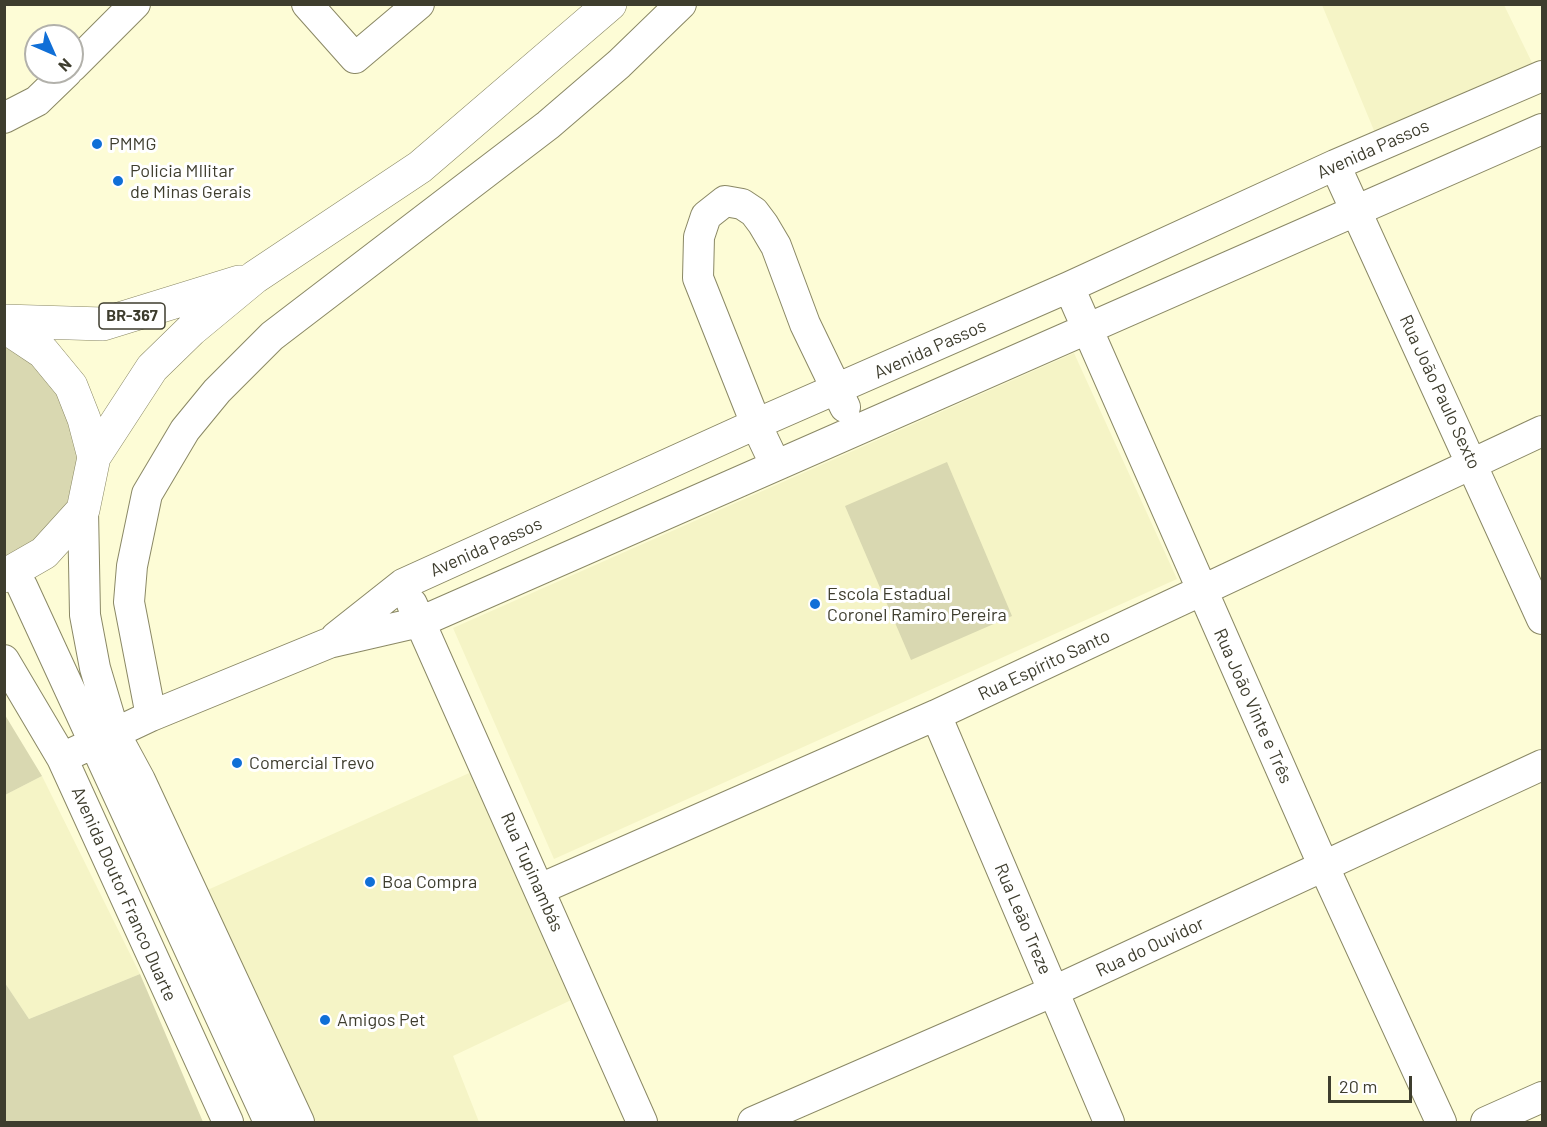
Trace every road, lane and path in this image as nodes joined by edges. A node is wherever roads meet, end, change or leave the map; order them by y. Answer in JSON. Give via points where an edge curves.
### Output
{"nodes":[{"id":1,"x":135,"y":4,"type":"edge"},
{"id":2,"x":308,"y":4,"type":"edge"},
{"id":3,"x":419,"y":4,"type":"edge"},
{"id":4,"x":610,"y":4,"type":"edge"},
{"id":5,"x":681,"y":4,"type":"edge"},
{"id":6,"x":84,"y":55,"type":"edge"},
{"id":7,"x":1542,"y":76,"type":"edge"},
{"id":8,"x":54,"y":84,"type":"edge"},
{"id":9,"x":4,"y":118,"type":"edge"},
{"id":10,"x":1542,"y":129,"type":"edge"},
{"id":11,"x":1335,"y":165,"type":"junction"},
{"id":12,"x":1356,"y":210,"type":"junction"},
{"id":13,"x":255,"y":277,"type":"junction"},
{"id":14,"x":1069,"y":287,"type":"junction"},
{"id":15,"x":4,"y":321,"type":"edge"},
{"id":16,"x":4,"y":326,"type":"edge"},
{"id":17,"x":1086,"y":329,"type":"junction"},
{"id":18,"x":838,"y":390,"type":"junction"},
{"id":19,"x":756,"y":424,"type":"junction"},
{"id":20,"x":855,"y":429,"type":"junction"},
{"id":21,"x":1542,"y":431,"type":"edge"},
{"id":22,"x":94,"y":457,"type":"junction"},
{"id":23,"x":775,"y":464,"type":"junction"},
{"id":24,"x":1474,"y":464,"type":"junction"},
{"id":25,"x":82,"y":510,"type":"junction"},
{"id":26,"x":13,"y":584,"type":"edge"},
{"id":27,"x":403,"y":584,"type":"junction"},
{"id":28,"x":1202,"y":591,"type":"junction"},
{"id":29,"x":1542,"y":620,"type":"edge"},
{"id":30,"x":420,"y":622,"type":"junction"},
{"id":31,"x":329,"y":642,"type":"junction"},
{"id":32,"x":8,"y":665,"type":"edge"},
{"id":33,"x":936,"y":715,"type":"junction"},
{"id":34,"x":151,"y":716,"type":"junction"},
{"id":35,"x":114,"y":732,"type":"junction"},
{"id":36,"x":63,"y":758,"type":"junction"},
{"id":37,"x":1542,"y":765,"type":"edge"},
{"id":38,"x":1324,"y":867,"type":"junction"},
{"id":39,"x":540,"y":889,"type":"junction"},
{"id":40,"x":1054,"y":991,"type":"junction"},
{"id":41,"x":1542,"y":1097,"type":"edge"},
{"id":42,"x":228,"y":1122,"type":"edge"},
{"id":43,"x":257,"y":1122,"type":"edge"},
{"id":44,"x":269,"y":1122,"type":"edge"},
{"id":45,"x":300,"y":1122,"type":"edge"},
{"id":46,"x":642,"y":1122,"type":"edge"},
{"id":47,"x":753,"y":1122,"type":"edge"},
{"id":48,"x":1109,"y":1122,"type":"edge"},
{"id":49,"x":1441,"y":1122,"type":"edge"},
{"id":50,"x":1486,"y":1122,"type":"edge"}],
"edges":[{"from":1,"to":6,"type":"street"},
{"from":2,"to":3,"type":"street","via":[[356,58]]},
{"from":4,"to":13,"type":"main road","number":"BR-367","via":[[420,167]]},
{"from":5,"to":34,"type":"street","via":[[548,125],[272,336],[217,391],[185,430],[147,494],[132,566],[129,602]]},
{"from":7,"to":11,"type":"street","name":"Avenida Passos"},
{"from":8,"to":9,"type":"street","via":[[37,101]]},
{"from":10,"to":12,"type":"street","name":"Avenida Passos"},
{"from":11,"to":12,"type":"street","name":"Rua João Paulo Sexto"},
{"from":11,"to":14,"type":"street","name":"Avenida Passos"},
{"from":12,"to":17,"type":"street","name":"Avenida Passos"},
{"from":12,"to":24,"type":"street","name":"Rua João Paulo Sexto"},
{"from":13,"to":15,"type":"main road","number":"BR-367","via":[[103,324]]},
{"from":13,"to":22,"type":"main road","number":"BR-367","via":[[152,368]]},
{"from":14,"to":17,"type":"street","name":"Rua João Vinte e Três"},
{"from":14,"to":18,"type":"street","name":"Avenida Passos"},
{"from":16,"to":22,"type":"main road","number":"BR-367","via":[[43,352],[71,386]]},
{"from":17,"to":20,"type":"street","name":"Avenida Passos"},
{"from":17,"to":28,"type":"street","name":"Rua João Vinte e Três"},
{"from":18,"to":19,"type":"street","name":"Avenida Passos"},
{"from":18,"to":19,"type":"street","via":[[763,224],[742,204],[724,201],[706,216],[699,237],[698,278]]},
{"from":18,"to":20,"type":"street"},
{"from":19,"to":23,"type":"street"},
{"from":19,"to":27,"type":"street","name":"Avenida Passos"},
{"from":20,"to":23,"type":"street","name":"Avenida Passos"},
{"from":21,"to":24,"type":"street","name":"Rua Espírito Santo"},
{"from":22,"to":25,"type":"main road","number":"BR-367"},
{"from":23,"to":30,"type":"street","name":"Avenida Passos"},
{"from":24,"to":28,"type":"street","name":"Rua Espírito Santo"},
{"from":24,"to":29,"type":"street","name":"Rua João Paulo Sexto"},
{"from":25,"to":26,"type":"main road","number":"BR-367"},
{"from":25,"to":35,"type":"street","via":[[85,615],[95,668]]},
{"from":26,"to":43,"type":"street"},
{"from":26,"to":44,"type":"street"},
{"from":27,"to":30,"type":"street","name":"Rua Tupinambás"},
{"from":27,"to":31,"type":"street","name":"Avenida Passos"},
{"from":28,"to":33,"type":"street","name":"Rua Espírito Santo"},
{"from":28,"to":38,"type":"street","name":"Rua João Vinte e Três"},
{"from":30,"to":31,"type":"street","name":"Avenida Passos"},
{"from":30,"to":39,"type":"street","name":"Rua Tupinambás"},
{"from":31,"to":34,"type":"street","name":"Avenida Passos"},
{"from":32,"to":36,"type":"street","name":"Avenida Doutor Franco Duarte"},
{"from":33,"to":39,"type":"street","name":"Rua Espírito Santo"},
{"from":33,"to":40,"type":"street","name":"Rua Leão Treze"},
{"from":34,"to":35,"type":"street","name":"Avenida Passos"},
{"from":35,"to":36,"type":"street","name":"Avenida Passos"},
{"from":35,"to":45,"type":"street"},
{"from":36,"to":42,"type":"street","name":"Avenida Doutor Franco Duarte"},
{"from":37,"to":38,"type":"street","name":"Rua do Ouvidor"},
{"from":38,"to":40,"type":"street","name":"Rua do Ouvidor"},
{"from":38,"to":49,"type":"street","name":"Rua João Vinte e Três"},
{"from":39,"to":46,"type":"street","name":"Rua Tupinambás"},
{"from":40,"to":47,"type":"street","name":"Rua do Ouvidor"},
{"from":40,"to":48,"type":"street","name":"Rua Leão Treze"},
{"from":41,"to":50,"type":"street"}]}
